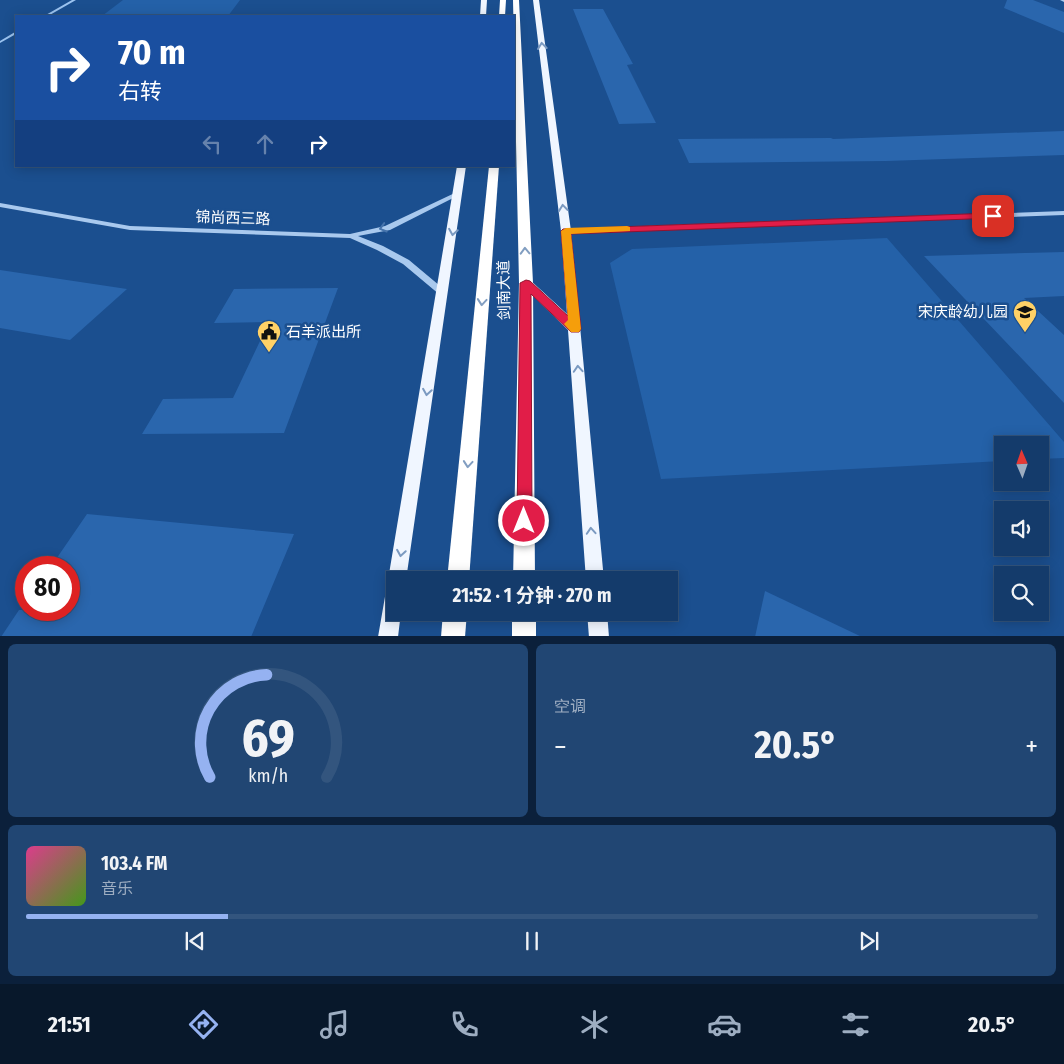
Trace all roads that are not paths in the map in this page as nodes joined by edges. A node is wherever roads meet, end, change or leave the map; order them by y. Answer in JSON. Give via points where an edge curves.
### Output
{"nodes":[{"id":1,"x":484,"y":0,"type":"edge"},
{"id":2,"x":503,"y":0,"type":"edge"},
{"id":3,"x":516,"y":0,"type":"edge"},
{"id":4,"x":536,"y":0,"type":"edge"},
{"id":5,"x":483,"y":15,"type":"edge"},
{"id":6,"x":502,"y":15,"type":"edge"},
{"id":7,"x":462,"y":167,"type":"edge"},
{"id":8,"x":494,"y":167,"type":"edge"},
{"id":9,"x":459,"y":193,"type":"junction"},
{"id":10,"x":0,"y":205,"type":"edge"},
{"id":11,"x":1064,"y":213,"type":"edge"},
{"id":12,"x":566,"y":231,"type":"junction"},
{"id":13,"x":350,"y":236,"type":"junction"},
{"id":14,"x":526,"y":283,"type":"junction"},
{"id":15,"x":443,"y":293,"type":"junction"},
{"id":16,"x":575,"y":329,"type":"junction"},
{"id":17,"x":398,"y":571,"type":"edge"},
{"id":18,"x":459,"y":571,"type":"edge"},
{"id":19,"x":524,"y":571,"type":"edge"},
{"id":20,"x":593,"y":571,"type":"edge"},
{"id":21,"x":390,"y":621,"type":"edge"},
{"id":22,"x":454,"y":621,"type":"edge"},
{"id":23,"x":524,"y":621,"type":"edge"},
{"id":24,"x":598,"y":621,"type":"edge"},
{"id":25,"x":388,"y":636,"type":"edge"},
{"id":26,"x":453,"y":636,"type":"edge"},
{"id":27,"x":524,"y":636,"type":"edge"},
{"id":28,"x":599,"y":636,"type":"edge"}],
"edges":[{"from":1,"to":5,"type":"main road"},
{"from":2,"to":6,"type":"highway"},
{"from":14,"to":3,"type":"highway","name":"剑南大道","one_way":true},
{"from":12,"to":4,"type":"main road","one_way":true},
{"from":7,"to":9,"type":"main road"},
{"from":8,"to":18,"type":"highway","name":"剑南大道","one_way":true},
{"from":9,"to":13,"type":"street","name":"锦尚西三路","one_way":true,"via":[[386,228]]},
{"from":9,"to":15,"type":"main road","one_way":true},
{"from":10,"to":13,"type":"street","name":"锦尚西三路","via":[[130,228]]},
{"from":11,"to":12,"type":"street"},
{"from":12,"to":16,"type":"main road"},
{"from":13,"to":15,"type":"street","via":[[406,262]]},
{"from":14,"to":16,"type":"main road"},
{"from":14,"to":19,"type":"highway","name":"剑南大道"},
{"from":15,"to":17,"type":"main road","one_way":true},
{"from":20,"to":16,"type":"main road","one_way":true},
{"from":21,"to":25,"type":"main road"},
{"from":22,"to":26,"type":"highway"},
{"from":23,"to":27,"type":"highway"},
{"from":24,"to":28,"type":"main road"}]}
